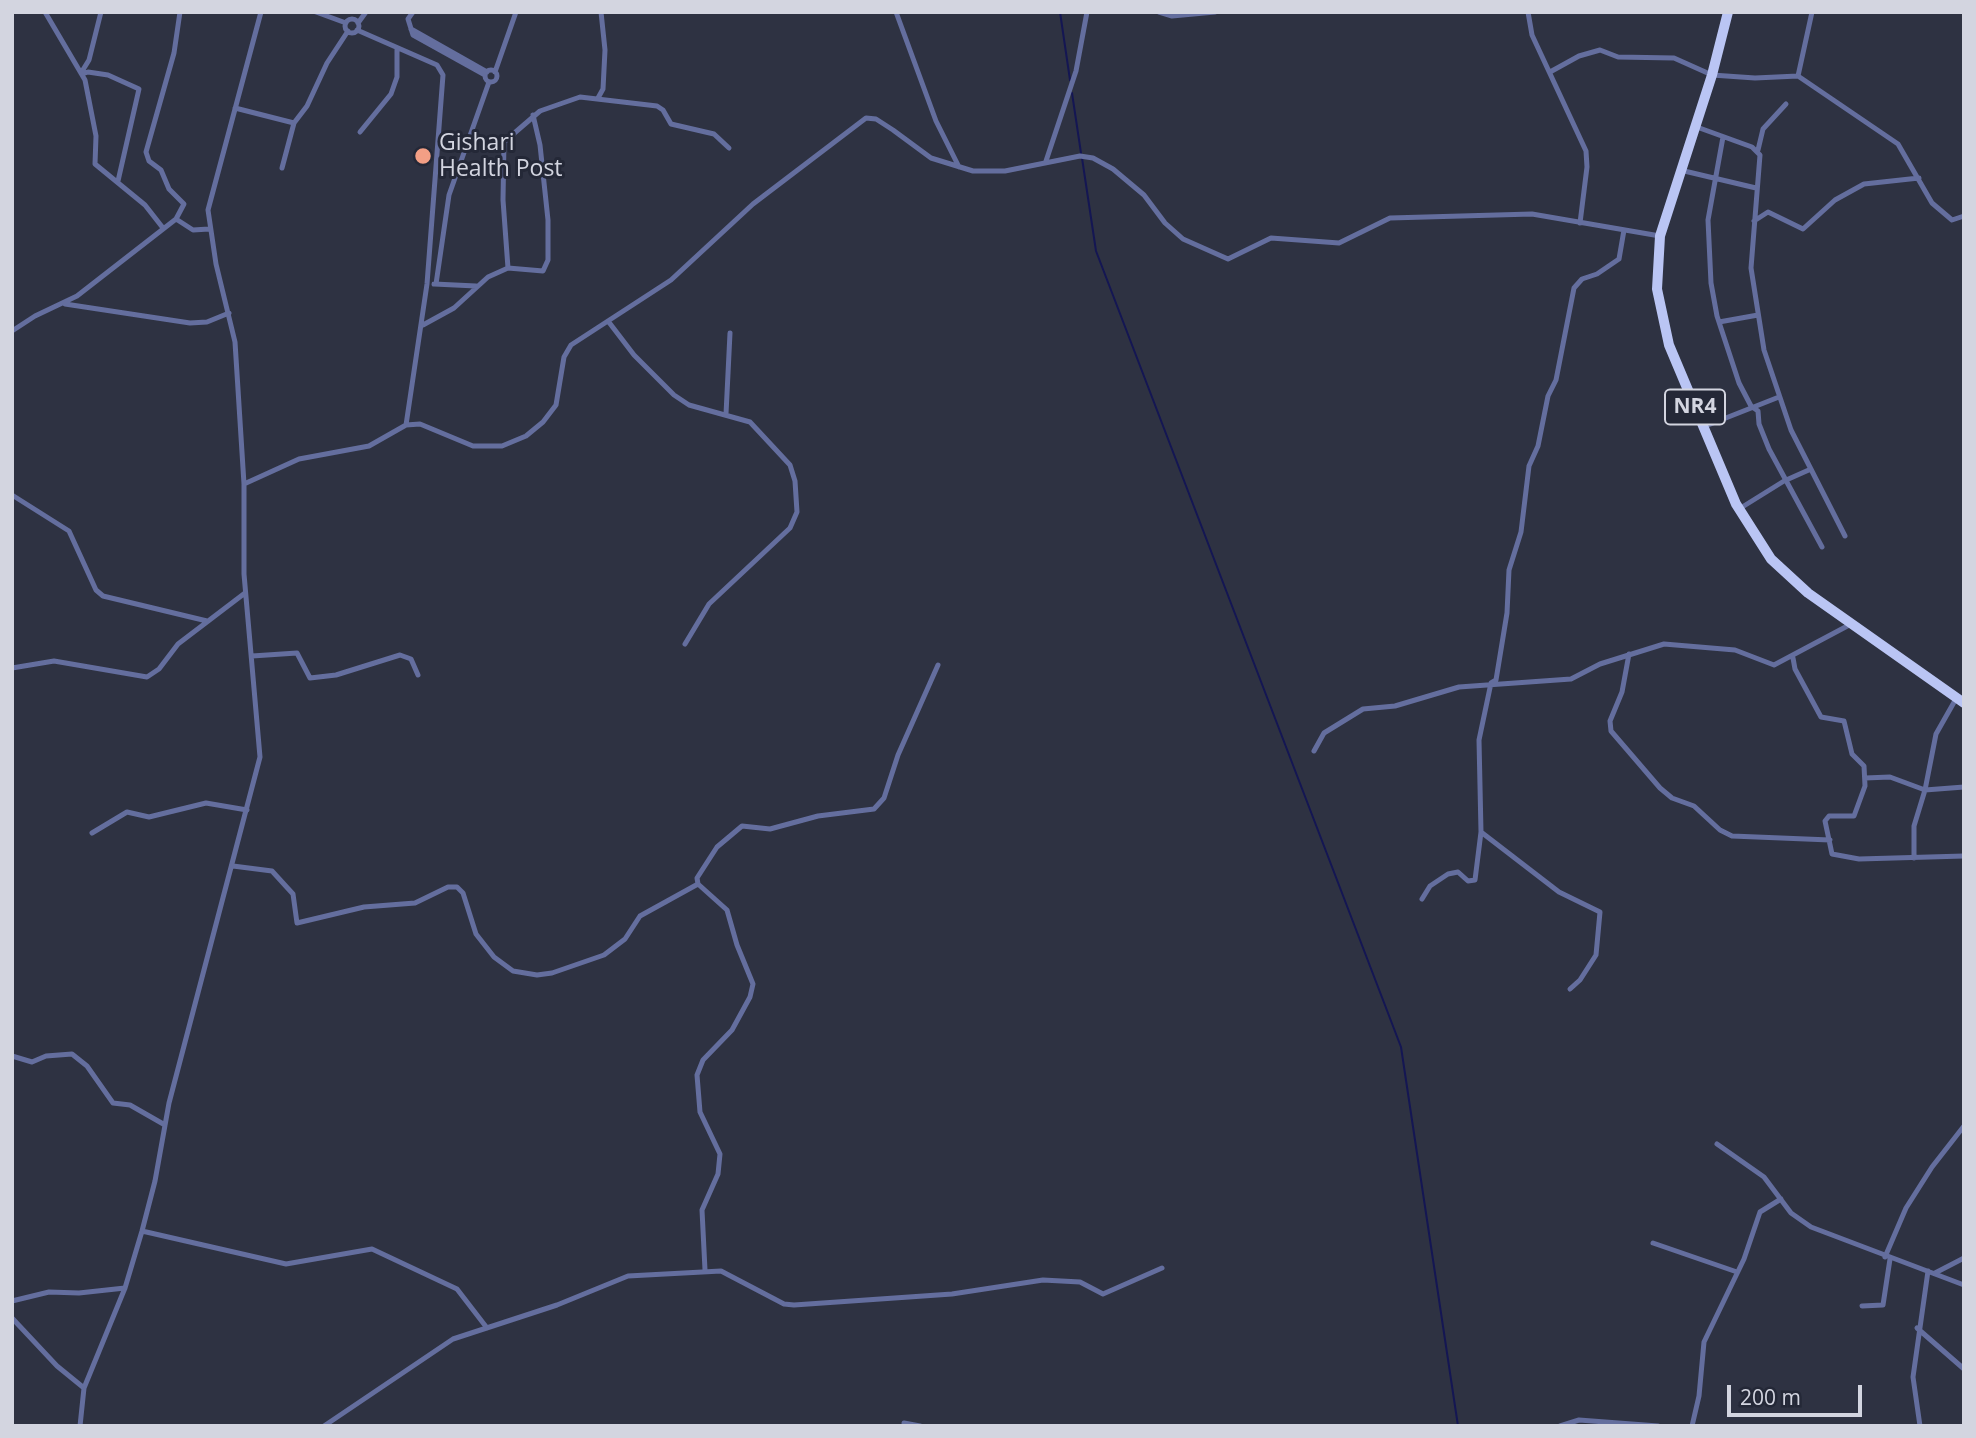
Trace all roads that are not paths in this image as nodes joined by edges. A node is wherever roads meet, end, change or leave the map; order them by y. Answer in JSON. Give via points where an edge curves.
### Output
{"nodes":[{"id":1,"x":46,"y":12,"type":"edge"},
{"id":2,"x":101,"y":12,"type":"edge"},
{"id":3,"x":180,"y":12,"type":"edge"},
{"id":4,"x":261,"y":12,"type":"edge"},
{"id":5,"x":316,"y":12,"type":"edge"},
{"id":6,"x":366,"y":12,"type":"edge"},
{"id":7,"x":413,"y":12,"type":"edge"},
{"id":8,"x":516,"y":12,"type":"edge"},
{"id":9,"x":601,"y":12,"type":"edge"},
{"id":10,"x":896,"y":12,"type":"edge"},
{"id":11,"x":1087,"y":12,"type":"edge"},
{"id":12,"x":1159,"y":12,"type":"edge"},
{"id":13,"x":1215,"y":12,"type":"edge"},
{"id":14,"x":1528,"y":12,"type":"edge"},
{"id":15,"x":1728,"y":12,"type":"edge"},
{"id":16,"x":1812,"y":12,"type":"edge"},
{"id":17,"x":346,"y":23,"type":"junction"},
{"id":18,"x":358,"y":23,"type":"junction"},
{"id":19,"x":411,"y":29,"type":"junction"},
{"id":20,"x":357,"y":30,"type":"junction"},
{"id":21,"x":348,"y":31,"type":"junction"},
{"id":22,"x":397,"y":48,"type":"junction"},
{"id":23,"x":440,"y":50,"type":"junction"},
{"id":24,"x":437,"y":65,"type":"junction"},
{"id":25,"x":495,"y":72,"type":"junction"},
{"id":26,"x":1550,"y":72,"type":"junction"},
{"id":27,"x":81,"y":74,"type":"junction"},
{"id":28,"x":486,"y":74,"type":"junction"},
{"id":29,"x":1712,"y":75,"type":"junction"},
{"id":30,"x":1798,"y":76,"type":"junction"},
{"id":31,"x":489,"y":82,"type":"junction"},
{"id":32,"x":598,"y":98,"type":"junction"},
{"id":33,"x":1786,"y":104,"type":"dead end"},
{"id":34,"x":235,"y":108,"type":"junction"},
{"id":35,"x":533,"y":115,"type":"junction"},
{"id":36,"x":294,"y":123,"type":"junction"},
{"id":37,"x":1694,"y":126,"type":"junction"},
{"id":38,"x":360,"y":132,"type":"dead end"},
{"id":39,"x":1723,"y":137,"type":"junction"},
{"id":40,"x":729,"y":148,"type":"dead end"},
{"id":41,"x":1758,"y":150,"type":"junction"},
{"id":42,"x":1046,"y":160,"type":"junction"},
{"id":43,"x":959,"y":167,"type":"junction"},
{"id":44,"x":282,"y":168,"type":"dead end"},
{"id":45,"x":1680,"y":170,"type":"junction"},
{"id":46,"x":1715,"y":178,"type":"junction"},
{"id":47,"x":1919,"y":178,"type":"junction"},
{"id":48,"x":118,"y":181,"type":"junction"},
{"id":49,"x":1756,"y":188,"type":"junction"},
{"id":50,"x":1964,"y":216,"type":"edge"},
{"id":51,"x":176,"y":219,"type":"junction"},
{"id":52,"x":1754,"y":221,"type":"junction"},
{"id":53,"x":1580,"y":223,"type":"junction"},
{"id":54,"x":163,"y":228,"type":"junction"},
{"id":55,"x":209,"y":229,"type":"junction"},
{"id":56,"x":1624,"y":230,"type":"junction"},
{"id":57,"x":1660,"y":236,"type":"junction"},
{"id":58,"x":508,"y":268,"type":"junction"},
{"id":59,"x":427,"y":284,"type":"junction"},
{"id":60,"x":436,"y":284,"type":"junction"},
{"id":61,"x":476,"y":285,"type":"junction"},
{"id":62,"x":65,"y":304,"type":"junction"},
{"id":63,"x":229,"y":313,"type":"junction"},
{"id":64,"x":1758,"y":315,"type":"junction"},
{"id":65,"x":608,"y":321,"type":"junction"},
{"id":66,"x":1719,"y":322,"type":"junction"},
{"id":67,"x":423,"y":325,"type":"junction"},
{"id":68,"x":12,"y":331,"type":"edge"},
{"id":69,"x":730,"y":333,"type":"dead end"},
{"id":70,"x":1779,"y":397,"type":"junction"},
{"id":71,"x":1751,"y":406,"type":"junction"},
{"id":72,"x":726,"y":414,"type":"junction"},
{"id":73,"x":406,"y":425,"type":"junction"},
{"id":74,"x":1703,"y":427,"type":"junction"},
{"id":75,"x":1811,"y":469,"type":"junction"},
{"id":76,"x":1784,"y":481,"type":"junction"},
{"id":77,"x":244,"y":484,"type":"junction"},
{"id":78,"x":12,"y":495,"type":"edge"},
{"id":79,"x":1739,"y":509,"type":"junction"},
{"id":80,"x":1845,"y":536,"type":"dead end"},
{"id":81,"x":1822,"y":547,"type":"dead end"},
{"id":82,"x":245,"y":593,"type":"junction"},
{"id":83,"x":207,"y":621,"type":"junction"},
{"id":84,"x":1853,"y":623,"type":"junction"},
{"id":85,"x":685,"y":644,"type":"dead end"},
{"id":86,"x":1629,"y":654,"type":"junction"},
{"id":87,"x":252,"y":656,"type":"junction"},
{"id":88,"x":1793,"y":658,"type":"junction"},
{"id":89,"x":938,"y":665,"type":"dead end"},
{"id":90,"x":12,"y":668,"type":"edge"},
{"id":91,"x":418,"y":675,"type":"dead end"},
{"id":92,"x":1491,"y":683,"type":"junction"},
{"id":93,"x":1960,"y":700,"type":"edge"},
{"id":94,"x":1314,"y":751,"type":"dead end"},
{"id":95,"x":1865,"y":778,"type":"junction"},
{"id":96,"x":1964,"y":787,"type":"edge"},
{"id":97,"x":1924,"y":790,"type":"junction"},
{"id":98,"x":247,"y":810,"type":"junction"},
{"id":99,"x":1481,"y":831,"type":"junction"},
{"id":100,"x":92,"y":833,"type":"dead end"},
{"id":101,"x":1830,"y":840,"type":"junction"},
{"id":102,"x":1964,"y":856,"type":"edge"},
{"id":103,"x":1914,"y":858,"type":"junction"},
{"id":104,"x":233,"y":866,"type":"junction"},
{"id":105,"x":698,"y":884,"type":"junction"},
{"id":106,"x":1422,"y":899,"type":"dead end"},
{"id":107,"x":1570,"y":989,"type":"dead end"},
{"id":108,"x":12,"y":1056,"type":"edge"},
{"id":109,"x":165,"y":1125,"type":"junction"},
{"id":110,"x":1964,"y":1126,"type":"edge"},
{"id":111,"x":1717,"y":1144,"type":"dead end"},
{"id":112,"x":1781,"y":1199,"type":"junction"},
{"id":113,"x":142,"y":1231,"type":"junction"},
{"id":114,"x":1653,"y":1243,"type":"dead end"},
{"id":115,"x":1888,"y":1258,"type":"junction"},
{"id":116,"x":1964,"y":1258,"type":"edge"},
{"id":117,"x":1162,"y":1268,"type":"dead end"},
{"id":118,"x":705,"y":1270,"type":"junction"},
{"id":119,"x":1928,"y":1271,"type":"junction"},
{"id":120,"x":1737,"y":1272,"type":"junction"},
{"id":121,"x":1935,"y":1273,"type":"junction"},
{"id":122,"x":1964,"y":1285,"type":"edge"},
{"id":123,"x":125,"y":1288,"type":"junction"},
{"id":124,"x":12,"y":1301,"type":"edge"},
{"id":125,"x":1862,"y":1306,"type":"dead end"},
{"id":126,"x":12,"y":1318,"type":"edge"},
{"id":127,"x":486,"y":1328,"type":"junction"},
{"id":128,"x":1917,"y":1328,"type":"junction"},
{"id":129,"x":1964,"y":1369,"type":"edge"},
{"id":130,"x":84,"y":1388,"type":"junction"},
{"id":131,"x":904,"y":1423,"type":"dead end"},
{"id":132,"x":326,"y":1425,"type":"edge"},
{"id":133,"x":80,"y":1426,"type":"edge"},
{"id":134,"x":920,"y":1426,"type":"edge"},
{"id":135,"x":1560,"y":1426,"type":"edge"},
{"id":136,"x":1658,"y":1426,"type":"edge"},
{"id":137,"x":1692,"y":1426,"type":"edge"},
{"id":138,"x":1920,"y":1426,"type":"edge"}],
"edges":[{"from":1,"to":27,"type":"street"},
{"from":2,"to":27,"type":"street"},
{"from":3,"to":51,"type":"street","via":[[174,53],[146,152],[184,204]]},
{"from":4,"to":34,"type":"street"},
{"from":5,"to":17,"type":"street"},
{"from":6,"to":18,"type":"street"},
{"from":7,"to":19,"type":"street","via":[[408,19]]},
{"from":8,"to":25,"type":"street"},
{"from":9,"to":32,"type":"street","via":[[605,50],[603,89]]},
{"from":10,"to":43,"type":"street","via":[[936,121]]},
{"from":11,"to":42,"type":"street","via":[[1076,71]]},
{"from":12,"to":13,"type":"street","via":[[1172,16]]},
{"from":14,"to":26,"type":"street","via":[[1532,35]]},
{"from":15,"to":29,"type":"highway","number":"NR4"},
{"from":16,"to":30,"type":"street"},
{"from":17,"to":18,"type":"street","via":[[353,19]]},
{"from":17,"to":21,"type":"street"},
{"from":18,"to":20,"type":"street"},
{"from":19,"to":23,"type":"street","via":[[413,35]]},
{"from":19,"to":28,"type":"street"},
{"from":20,"to":21,"type":"street"},
{"from":20,"to":22,"type":"street"},
{"from":21,"to":36,"type":"street"},
{"from":22,"to":24,"type":"street"},
{"from":22,"to":38,"type":"street","via":[[397,77],[391,94]]},
{"from":23,"to":24,"type":"street"},
{"from":23,"to":28,"type":"street"},
{"from":24,"to":59,"type":"street","via":[[443,75]]},
{"from":25,"to":28,"type":"street"},
{"from":25,"to":31,"type":"street","via":[[496,79]]},
{"from":26,"to":29,"type":"street","via":[[1600,50],[1618,57],[1674,58]]},
{"from":26,"to":53,"type":"street","via":[[1586,155]]},
{"from":27,"to":48,"type":"street","via":[[95,127],[95,164]]},
{"from":27,"to":48,"type":"street","via":[[108,75],[139,89]]},
{"from":28,"to":31,"type":"street"},
{"from":29,"to":30,"type":"street"},
{"from":29,"to":37,"type":"highway","number":"NR4"},
{"from":30,"to":47,"type":"street","via":[[1898,144]]},
{"from":31,"to":60,"type":"street","via":[[449,195]]},
{"from":32,"to":35,"type":"street","via":[[575,98]]},
{"from":32,"to":40,"type":"street","via":[[661,108],[671,124],[715,134]]},
{"from":33,"to":41,"type":"street","via":[[1763,130]]},
{"from":34,"to":36,"type":"street"},
{"from":34,"to":55,"type":"street","via":[[212,190]]},
{"from":35,"to":58,"type":"street","via":[[503,146]]},
{"from":35,"to":58,"type":"street","via":[[548,220],[548,260],[543,271]]},
{"from":36,"to":44,"type":"street"},
{"from":37,"to":39,"type":"street"},
{"from":37,"to":45,"type":"highway","number":"NR4"},
{"from":39,"to":41,"type":"street"},
{"from":39,"to":46,"type":"street"},
{"from":41,"to":49,"type":"street"},
{"from":42,"to":43,"type":"street","via":[[997,172]]},
{"from":42,"to":53,"type":"street","via":[[1085,156],[1105,164],[1144,195],[1183,239],[1230,260],[1271,238],[1339,243],[1390,218],[1532,214]]},
{"from":43,"to":65,"type":"street","via":[[931,158],[893,130],[866,118],[753,204],[687,268]]},
{"from":45,"to":46,"type":"street"},
{"from":45,"to":57,"type":"highway","number":"NR4"},
{"from":46,"to":49,"type":"street"},
{"from":46,"to":66,"type":"street","via":[[1708,251]]},
{"from":47,"to":50,"type":"street","via":[[1940,210],[1952,220]]},
{"from":47,"to":52,"type":"street","via":[[1864,184],[1835,200],[1802,229],[1768,212]]},
{"from":48,"to":54,"type":"street"},
{"from":49,"to":52,"type":"street"},
{"from":51,"to":54,"type":"street"},
{"from":51,"to":55,"type":"street","via":[[193,230]]},
{"from":52,"to":64,"type":"street","via":[[1751,268]]},
{"from":53,"to":56,"type":"street"},
{"from":54,"to":62,"type":"street"},
{"from":55,"to":63,"type":"street"},
{"from":56,"to":57,"type":"street"},
{"from":56,"to":92,"type":"street","via":[[1619,259],[1581,279],[1574,288],[1556,380],[1529,466],[1521,532],[1509,570],[1501,656],[1496,680]]},
{"from":57,"to":74,"type":"highway","number":"NR4","via":[[1657,282],[1664,329]]},
{"from":58,"to":61,"type":"street"},
{"from":59,"to":60,"type":"street"},
{"from":59,"to":67,"type":"street"},
{"from":60,"to":61,"type":"street"},
{"from":61,"to":67,"type":"street","via":[[454,308]]},
{"from":62,"to":63,"type":"street","via":[[190,323]]},
{"from":62,"to":68,"type":"street"},
{"from":63,"to":77,"type":"street"},
{"from":64,"to":66,"type":"street"},
{"from":64,"to":70,"type":"street"},
{"from":65,"to":72,"type":"street","via":[[666,389],[689,405]]},
{"from":65,"to":73,"type":"street","via":[[567,350],[556,405],[526,436],[502,446],[473,446],[420,424]]},
{"from":66,"to":71,"type":"street"},
{"from":67,"to":73,"type":"street"},
{"from":69,"to":72,"type":"street"},
{"from":70,"to":71,"type":"street"},
{"from":70,"to":75,"type":"street"},
{"from":71,"to":74,"type":"street"},
{"from":71,"to":76,"type":"street","via":[[1758,411],[1759,424]]},
{"from":72,"to":85,"type":"street","via":[[750,422],[790,465],[797,488],[797,512],[790,528],[709,604]]},
{"from":73,"to":77,"type":"street","via":[[369,446],[299,459]]},
{"from":74,"to":79,"type":"highway","number":"NR4"},
{"from":75,"to":76,"type":"street"},
{"from":75,"to":80,"type":"street"},
{"from":76,"to":79,"type":"street"},
{"from":76,"to":81,"type":"street"},
{"from":77,"to":82,"type":"street"},
{"from":78,"to":83,"type":"street","via":[[69,531],[103,596]]},
{"from":79,"to":84,"type":"highway","number":"NR4","via":[[1780,568]]},
{"from":82,"to":83,"type":"street"},
{"from":82,"to":87,"type":"street"},
{"from":83,"to":90,"type":"street","via":[[147,677],[54,661]]},
{"from":84,"to":88,"type":"street"},
{"from":84,"to":93,"type":"highway","number":"NR4"},
{"from":86,"to":88,"type":"street","via":[[1664,644],[1727,649],[1774,665]]},
{"from":86,"to":92,"type":"street","via":[[1560,681]]},
{"from":86,"to":101,"type":"street","via":[[1611,731],[1660,788],[1694,806],[1732,836]]},
{"from":87,"to":91,"type":"street","via":[[297,653],[310,678],[336,675],[400,655],[411,659]]},
{"from":87,"to":98,"type":"street","via":[[260,757]]},
{"from":88,"to":95,"type":"street","via":[[1821,716],[1846,723],[1850,749],[1863,762]]},
{"from":89,"to":105,"type":"street","via":[[884,798],[874,809],[818,816],[771,830],[742,826],[710,855]]},
{"from":92,"to":94,"type":"street","via":[[1357,711],[1324,733]]},
{"from":92,"to":99,"type":"street","via":[[1479,740]]},
{"from":93,"to":97,"type":"street","via":[[1936,734]]},
{"from":95,"to":97,"type":"street","via":[[1890,777]]},
{"from":95,"to":101,"type":"street","via":[[1854,816],[1826,818]]},
{"from":96,"to":97,"type":"street"},
{"from":97,"to":103,"type":"street","via":[[1913,826]]},
{"from":98,"to":100,"type":"street","via":[[206,803],[149,817],[127,812]]},
{"from":98,"to":104,"type":"street"},
{"from":99,"to":106,"type":"street","via":[[1475,880],[1468,881],[1458,872],[1448,874],[1430,886]]},
{"from":99,"to":107,"type":"street","via":[[1559,892],[1600,912],[1596,955]]},
{"from":101,"to":103,"type":"street","via":[[1830,851],[1837,856]]},
{"from":102,"to":103,"type":"street"},
{"from":104,"to":105,"type":"street","via":[[272,871],[293,894],[298,923],[363,907],[415,903],[447,887],[457,887],[476,934],[494,957],[513,971],[537,975],[604,955],[625,939],[640,916]]},
{"from":104,"to":109,"type":"street"},
{"from":105,"to":118,"type":"street","via":[[727,910],[753,984],[732,1030],[703,1060],[698,1075],[700,1112],[720,1154],[718,1174],[702,1210]]},
{"from":108,"to":109,"type":"street","via":[[33,1062],[72,1054],[87,1066],[113,1103],[130,1105]]},
{"from":109,"to":113,"type":"street"},
{"from":110,"to":115,"type":"street","via":[[1906,1208]]},
{"from":111,"to":112,"type":"street","via":[[1764,1177]]},
{"from":112,"to":115,"type":"street","via":[[1811,1227]]},
{"from":112,"to":120,"type":"street","via":[[1760,1212]]},
{"from":113,"to":123,"type":"street"},
{"from":113,"to":127,"type":"street","via":[[290,1264],[372,1249],[457,1290]]},
{"from":114,"to":120,"type":"street"},
{"from":115,"to":119,"type":"street"},
{"from":115,"to":125,"type":"street","via":[[1883,1305]]},
{"from":116,"to":121,"type":"street"},
{"from":117,"to":118,"type":"street","via":[[1103,1294],[1080,1282],[1043,1280],[952,1294],[794,1305],[775,1300],[731,1275]]},
{"from":118,"to":127,"type":"street","via":[[628,1276]]},
{"from":119,"to":121,"type":"street"},
{"from":119,"to":128,"type":"street"},
{"from":120,"to":137,"type":"street","via":[[1704,1342]]},
{"from":121,"to":122,"type":"street"},
{"from":123,"to":124,"type":"street","via":[[49,1292]]},
{"from":123,"to":130,"type":"street"},
{"from":126,"to":130,"type":"street"},
{"from":127,"to":132,"type":"street","via":[[453,1339]]},
{"from":128,"to":129,"type":"street"},
{"from":128,"to":138,"type":"street","via":[[1913,1389]]},
{"from":130,"to":133,"type":"street"},
{"from":131,"to":134,"type":"street"},
{"from":135,"to":136,"type":"street","via":[[1579,1420]]}]}
